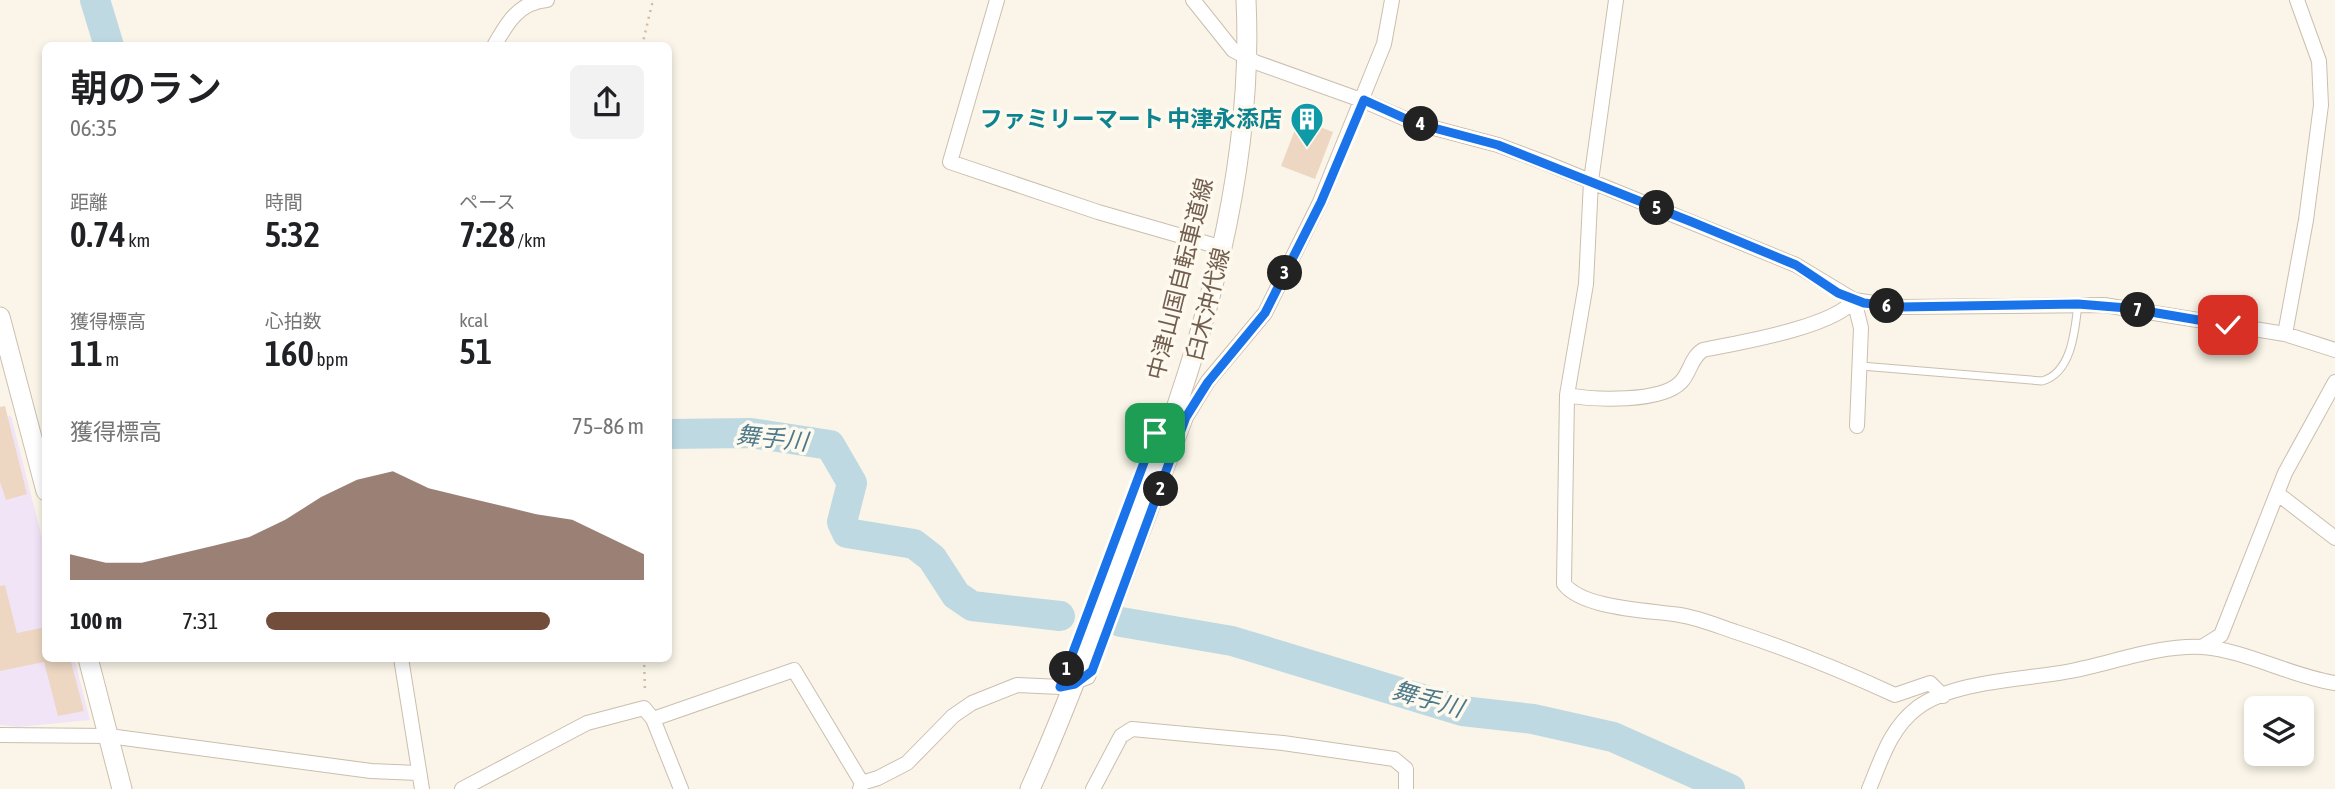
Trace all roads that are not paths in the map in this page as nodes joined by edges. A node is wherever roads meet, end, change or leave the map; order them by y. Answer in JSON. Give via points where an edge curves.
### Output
{"nodes":[{"id":1,"x":547,"y":0,"type":"edge"},
{"id":2,"x":997,"y":0,"type":"edge"},
{"id":3,"x":1193,"y":0,"type":"edge"},
{"id":4,"x":1246,"y":0,"type":"edge"},
{"id":5,"x":1392,"y":0,"type":"edge"},
{"id":6,"x":1616,"y":0,"type":"edge"},
{"id":7,"x":2297,"y":0,"type":"edge"},
{"id":8,"x":496,"y":42,"type":"edge"},
{"id":9,"x":1247,"y":57,"type":"junction"},
{"id":10,"x":1364,"y":100,"type":"junction"},
{"id":11,"x":1591,"y":181,"type":"junction"},
{"id":12,"x":1223,"y":248,"type":"junction"},
{"id":13,"x":1854,"y":300,"type":"junction"},
{"id":14,"x":2078,"y":304,"type":"junction"},
{"id":15,"x":0,"y":317,"type":"edge"},
{"id":16,"x":2285,"y":334,"type":"junction"},
{"id":17,"x":2335,"y":350,"type":"edge"},
{"id":18,"x":1861,"y":366,"type":"junction"},
{"id":19,"x":2335,"y":382,"type":"edge"},
{"id":20,"x":1567,"y":395,"type":"junction"},
{"id":21,"x":1857,"y":426,"type":"dead end"},
{"id":22,"x":42,"y":476,"type":"edge"},
{"id":23,"x":2278,"y":494,"type":"junction"},
{"id":24,"x":2335,"y":538,"type":"edge"},
{"id":25,"x":2202,"y":648,"type":"junction"},
{"id":26,"x":89,"y":662,"type":"edge"},
{"id":27,"x":402,"y":662,"type":"edge"},
{"id":28,"x":2335,"y":683,"type":"edge"},
{"id":29,"x":1075,"y":684,"type":"junction"},
{"id":30,"x":1943,"y":695,"type":"junction"},
{"id":31,"x":648,"y":713,"type":"junction"},
{"id":32,"x":0,"y":735,"type":"edge"},
{"id":33,"x":109,"y":736,"type":"junction"},
{"id":34,"x":418,"y":773,"type":"junction"},
{"id":35,"x":861,"y":786,"type":"edge"},
{"id":36,"x":122,"y":789,"type":"edge"},
{"id":37,"x":422,"y":789,"type":"edge"},
{"id":38,"x":462,"y":789,"type":"edge"},
{"id":39,"x":681,"y":789,"type":"edge"},
{"id":40,"x":1030,"y":789,"type":"edge"},
{"id":41,"x":1093,"y":789,"type":"edge"},
{"id":42,"x":1406,"y":789,"type":"edge"},
{"id":43,"x":1869,"y":789,"type":"edge"}],
"edges":[{"from":1,"to":8,"type":"street","via":[[531,1],[510,19]]},
{"from":2,"to":12,"type":"street","via":[[950,162]]},
{"from":3,"to":9,"type":"street","via":[[1233,50]]},
{"from":4,"to":9,"type":"main road","name":"臼木沖代線"},
{"from":5,"to":10,"type":"street","via":[[1384,44]]},
{"from":6,"to":11,"type":"street"},
{"from":7,"to":16,"type":"street","via":[[2319,61],[2321,106]]},
{"from":9,"to":10,"type":"street"},
{"from":9,"to":12,"type":"main road","name":"臼木沖代線","via":[[1241,139]]},
{"from":10,"to":11,"type":"street","via":[[1415,123],[1498,145]]},
{"from":10,"to":29,"type":"street","via":[[1321,202],[1265,313],[1208,382],[1186,417],[1092,671]]},
{"from":11,"to":13,"type":"street","via":[[1796,265]]},
{"from":11,"to":20,"type":"street","via":[[1586,284]]},
{"from":12,"to":29,"type":"main road","name":"臼木沖代線","via":[[1178,408]]},
{"from":13,"to":14,"type":"street","via":[[1901,307]]},
{"from":13,"to":18,"type":"street","via":[[1861,328]]},
{"from":13,"to":20,"type":"street","via":[[1847,311],[1825,320],[1703,351],[1672,390],[1610,399]]},
{"from":14,"to":16,"type":"street"},
{"from":14,"to":18,"type":"lane","via":[[2069,351],[2055,375],[2042,381]]},
{"from":15,"to":22,"type":"main road"},
{"from":16,"to":17,"type":"street"},
{"from":18,"to":21,"type":"street"},
{"from":19,"to":23,"type":"street"},
{"from":20,"to":30,"type":"street","via":[[1562,574],[1571,593],[1592,601],[1684,615],[1830,665],[1895,695],[1930,683]]},
{"from":23,"to":24,"type":"street"},
{"from":23,"to":25,"type":"street","via":[[2221,635]]},
{"from":25,"to":28,"type":"street"},
{"from":25,"to":30,"type":"street","via":[[2165,650]]},
{"from":26,"to":33,"type":"main road"},
{"from":27,"to":34,"type":"street"},
{"from":29,"to":35,"type":"street","via":[[1017,685],[972,703],[907,762]]},
{"from":29,"to":40,"type":"main road","name":"臼木沖代線"},
{"from":30,"to":43,"type":"street","via":[[1918,708],[1892,733]]},
{"from":31,"to":35,"type":"street","via":[[794,670]]},
{"from":31,"to":38,"type":"street","via":[[587,723]]},
{"from":31,"to":39,"type":"street"},
{"from":32,"to":33,"type":"street"},
{"from":33,"to":34,"type":"street"},
{"from":33,"to":36,"type":"main road"},
{"from":34,"to":37,"type":"street"},
{"from":41,"to":42,"type":"street","via":[[1121,736],[1132,729],[1394,759],[1406,769]]}]}
